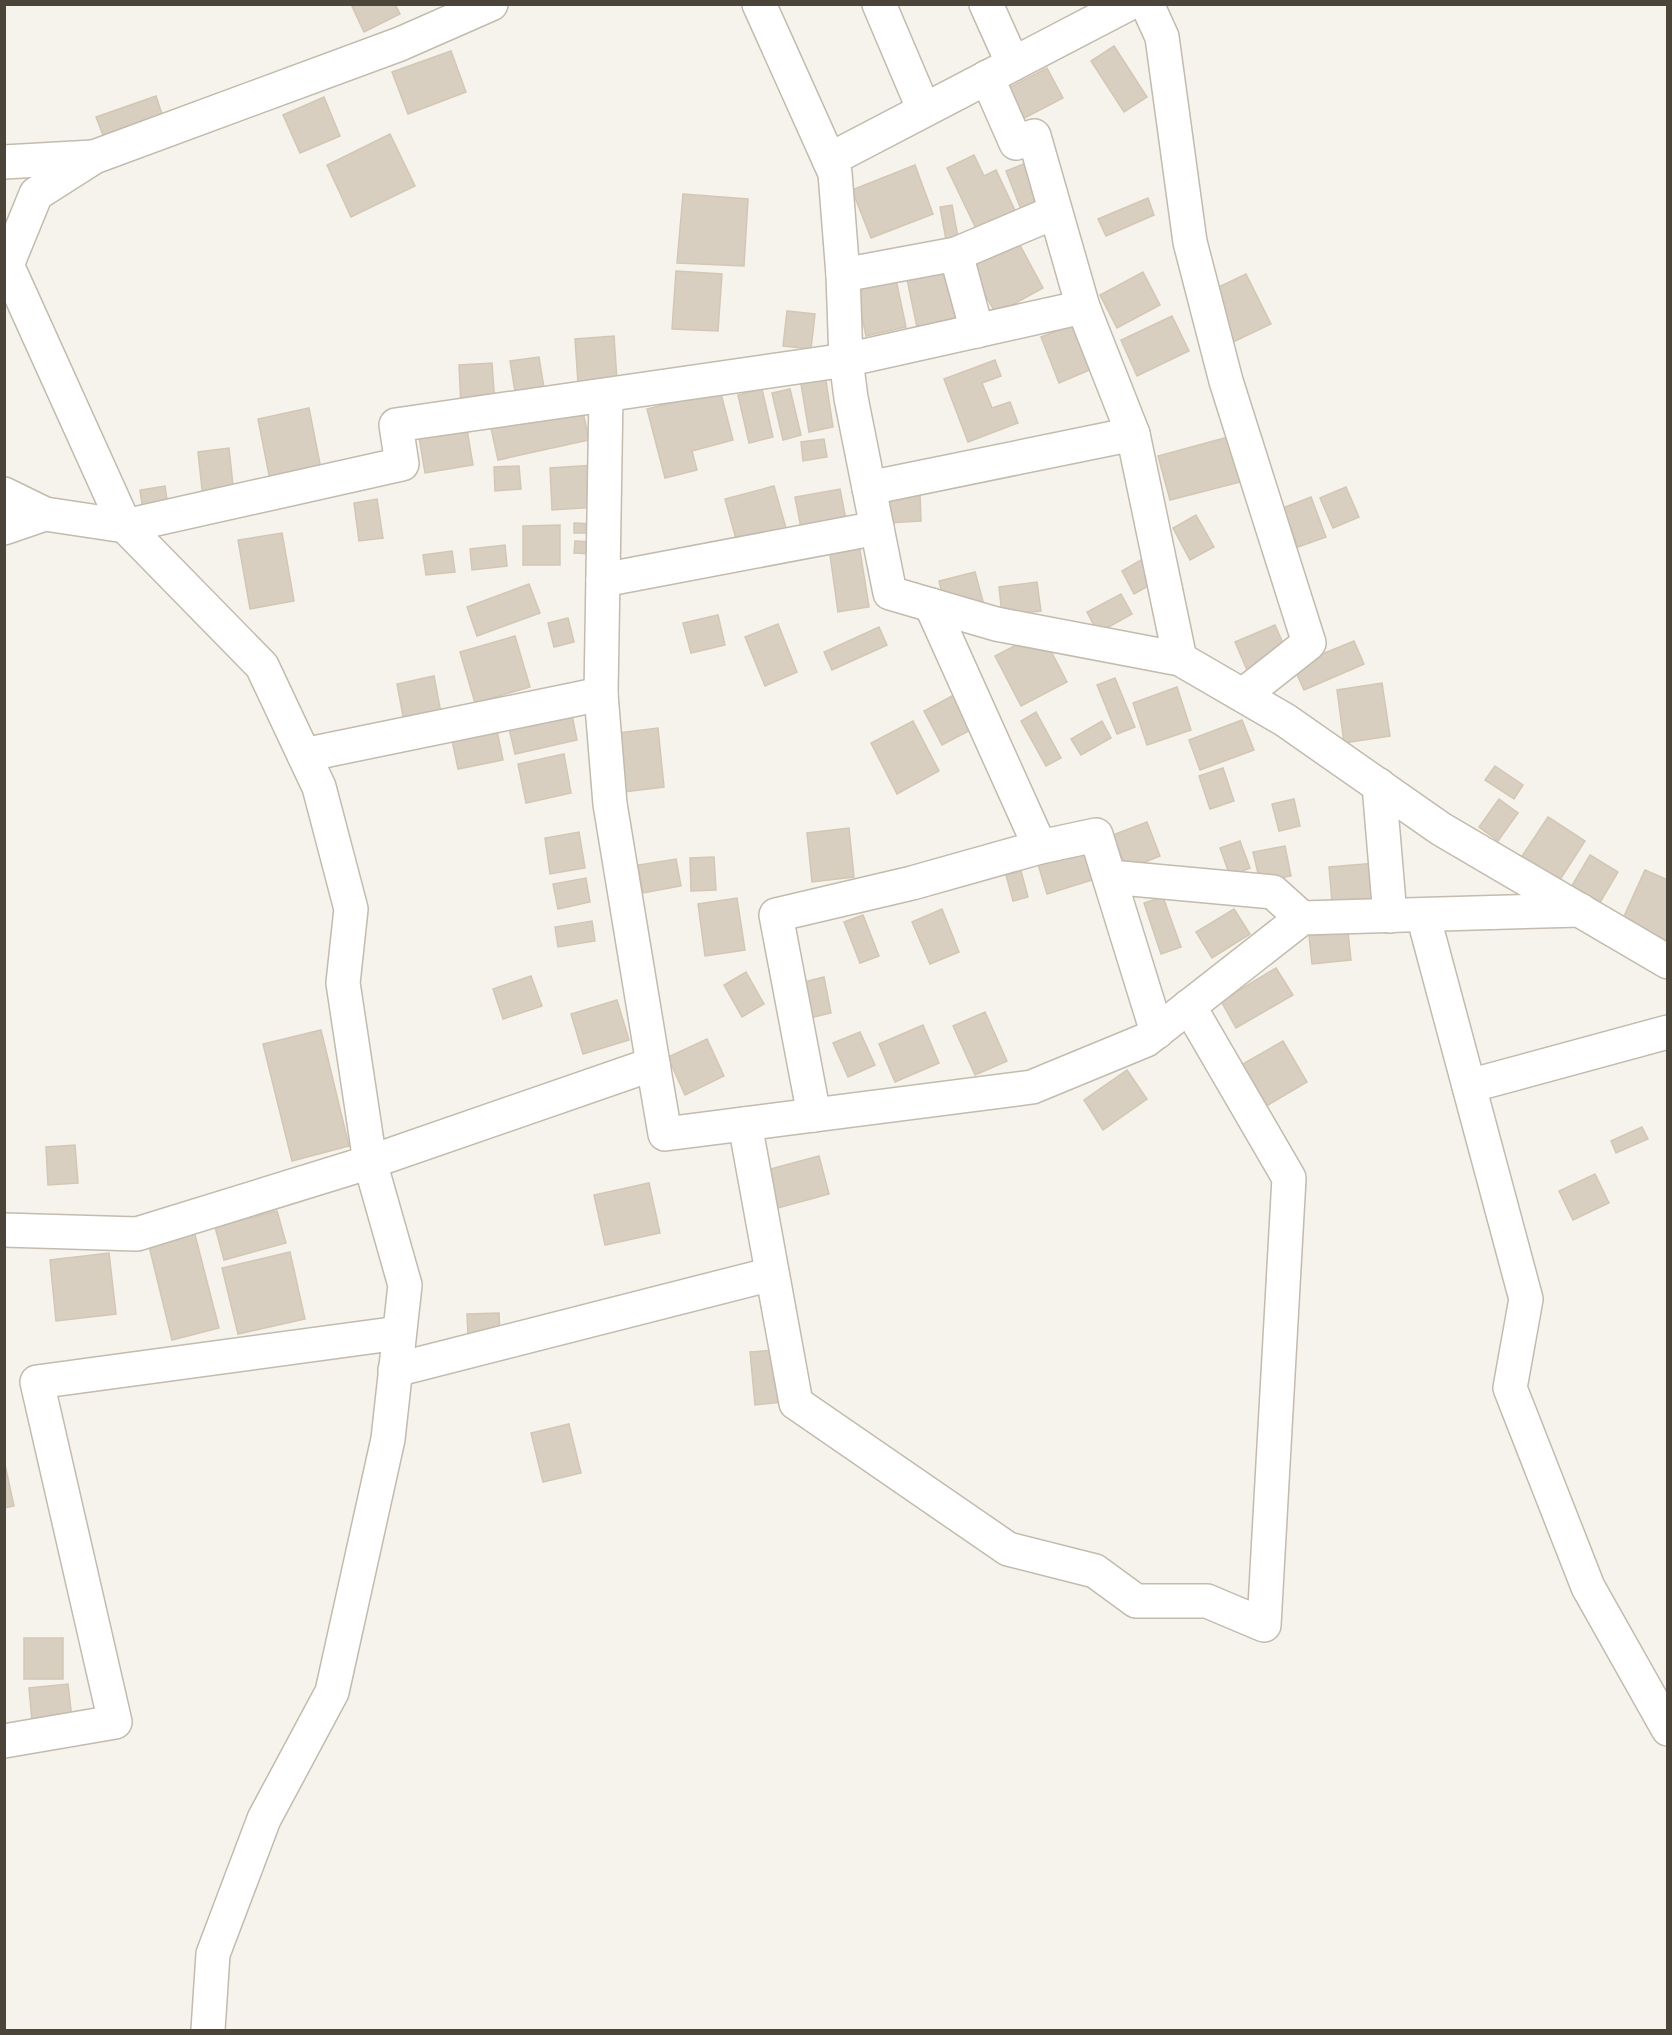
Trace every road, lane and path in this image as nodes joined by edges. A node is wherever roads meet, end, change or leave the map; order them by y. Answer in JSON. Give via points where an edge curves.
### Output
{"nodes":[{"id":1,"x":490,"y":4,"type":"edge"},
{"id":2,"x":759,"y":4,"type":"edge"},
{"id":3,"x":879,"y":4,"type":"edge"},
{"id":4,"x":986,"y":4,"type":"edge"},
{"id":5,"x":1128,"y":4,"type":"edge"},
{"id":6,"x":1147,"y":4,"type":"edge"},
{"id":7,"x":1000,"y":71,"type":"junction"},
{"id":8,"x":924,"y":110,"type":"junction"},
{"id":9,"x":94,"y":157,"type":"junction"},
{"id":10,"x":829,"y":160,"type":"junction"},
{"id":11,"x":4,"y":162,"type":"edge"},
{"id":12,"x":1055,"y":212,"type":"junction"},
{"id":13,"x":956,"y":254,"type":"junction"},
{"id":14,"x":843,"y":275,"type":"junction"},
{"id":15,"x":1083,"y":308,"type":"junction"},
{"id":16,"x":977,"y":331,"type":"junction"},
{"id":17,"x":846,"y":360,"type":"junction"},
{"id":18,"x":606,"y":394,"type":"junction"},
{"id":19,"x":1133,"y":434,"type":"junction"},
{"id":20,"x":869,"y":488,"type":"junction"},
{"id":21,"x":4,"y":494,"type":"edge"},
{"id":22,"x":45,"y":514,"type":"junction"},
{"id":23,"x":125,"y":526,"type":"junction"},
{"id":24,"x":4,"y":528,"type":"edge"},
{"id":25,"x":877,"y":528,"type":"junction"},
{"id":26,"x":603,"y":579,"type":"junction"},
{"id":27,"x":932,"y":605,"type":"junction"},
{"id":28,"x":1180,"y":659,"type":"junction"},
{"id":29,"x":601,"y":694,"type":"junction"},
{"id":30,"x":1243,"y":695,"type":"junction"},
{"id":31,"x":304,"y":755,"type":"junction"},
{"id":32,"x":1379,"y":785,"type":"junction"},
{"id":33,"x":1040,"y":847,"type":"junction"},
{"id":34,"x":1110,"y":877,"type":"junction"},
{"id":35,"x":1580,"y":910,"type":"junction"},
{"id":36,"x":1423,"y":915,"type":"junction"},
{"id":37,"x":1390,"y":916,"type":"junction"},
{"id":38,"x":1302,"y":918,"type":"junction"},
{"id":39,"x":1668,"y":962,"type":"edge"},
{"id":40,"x":1189,"y":1006,"type":"junction"},
{"id":41,"x":1157,"y":1032,"type":"junction"},
{"id":42,"x":1668,"y":1032,"type":"edge"},
{"id":43,"x":652,"y":1064,"type":"junction"},
{"id":44,"x":1469,"y":1086,"type":"junction"},
{"id":45,"x":814,"y":1115,"type":"junction"},
{"id":46,"x":745,"y":1124,"type":"junction"},
{"id":47,"x":370,"y":1162,"type":"junction"},
{"id":48,"x":4,"y":1230,"type":"edge"},
{"id":49,"x":772,"y":1274,"type":"junction"},
{"id":50,"x":399,"y":1333,"type":"junction"},
{"id":51,"x":395,"y":1370,"type":"junction"},
{"id":52,"x":1668,"y":1729,"type":"edge"},
{"id":53,"x":4,"y":1741,"type":"edge"},
{"id":54,"x":208,"y":2031,"type":"edge"}],
"edges":[{"from":1,"to":9,"type":"street","via":[[400,44]]},
{"from":2,"to":10,"type":"street"},
{"from":3,"to":8,"type":"street"},
{"from":4,"to":7,"type":"street"},
{"from":5,"to":7,"type":"street"},
{"from":6,"to":30,"type":"street","via":[[1161,37],[1190,242],[1226,381],[1309,643]]},
{"from":7,"to":8,"type":"street"},
{"from":7,"to":12,"type":"street","via":[[1016,143],[1034,136]]},
{"from":8,"to":10,"type":"street"},
{"from":9,"to":11,"type":"street"},
{"from":9,"to":23,"type":"street","via":[[36,194],[7,265]]},
{"from":10,"to":14,"type":"street","via":[[835,173]]},
{"from":12,"to":13,"type":"street"},
{"from":12,"to":15,"type":"street"},
{"from":13,"to":14,"type":"street"},
{"from":13,"to":16,"type":"street"},
{"from":14,"to":17,"type":"street"},
{"from":15,"to":16,"type":"street"},
{"from":15,"to":19,"type":"street"},
{"from":16,"to":17,"type":"street"},
{"from":17,"to":18,"type":"street"},
{"from":17,"to":20,"type":"street"},
{"from":18,"to":23,"type":"street","via":[[396,425],[402,464]]},
{"from":18,"to":26,"type":"street"},
{"from":19,"to":20,"type":"street"},
{"from":19,"to":28,"type":"street"},
{"from":20,"to":25,"type":"street"},
{"from":21,"to":22,"type":"street"},
{"from":22,"to":23,"type":"street"},
{"from":22,"to":24,"type":"street"},
{"from":23,"to":31,"type":"street","via":[[262,666]]},
{"from":25,"to":26,"type":"street"},
{"from":25,"to":27,"type":"street","via":[[890,593]]},
{"from":26,"to":29,"type":"street"},
{"from":27,"to":28,"type":"street","via":[[996,624]]},
{"from":27,"to":33,"type":"street"},
{"from":28,"to":30,"type":"street"},
{"from":29,"to":31,"type":"street"},
{"from":29,"to":43,"type":"street","via":[[610,804]]},
{"from":30,"to":32,"type":"street"},
{"from":31,"to":47,"type":"street","via":[[319,787],[351,909],[343,983]]},
{"from":32,"to":35,"type":"street","via":[[1441,828]]},
{"from":32,"to":37,"type":"street"},
{"from":33,"to":34,"type":"street","via":[[1096,835]]},
{"from":33,"to":45,"type":"street","via":[[776,915]]},
{"from":34,"to":38,"type":"street","via":[[1273,891]]},
{"from":34,"to":41,"type":"street"},
{"from":35,"to":36,"type":"street"},
{"from":35,"to":39,"type":"street"},
{"from":36,"to":37,"type":"street"},
{"from":36,"to":44,"type":"street"},
{"from":37,"to":38,"type":"street"},
{"from":38,"to":40,"type":"street"},
{"from":40,"to":41,"type":"street"},
{"from":40,"to":49,"type":"street","via":[[1289,1178],[1264,1625],[1208,1601],[1136,1601],[1095,1571],[1008,1549],[796,1403]]},
{"from":41,"to":45,"type":"street","via":[[1032,1087]]},
{"from":42,"to":44,"type":"street"},
{"from":43,"to":46,"type":"street","via":[[665,1134]]},
{"from":43,"to":47,"type":"street"},
{"from":44,"to":52,"type":"street","via":[[1526,1299],[1510,1388],[1588,1587]]},
{"from":45,"to":46,"type":"street"},
{"from":46,"to":49,"type":"street"},
{"from":47,"to":48,"type":"street","via":[[137,1234]]},
{"from":47,"to":50,"type":"street","via":[[405,1285]]},
{"from":49,"to":51,"type":"street"},
{"from":50,"to":51,"type":"street"},
{"from":50,"to":53,"type":"street","via":[[37,1382],[115,1722]]},
{"from":51,"to":54,"type":"street","via":[[388,1439],[332,1692],[264,1819],[213,1954]]}]}
